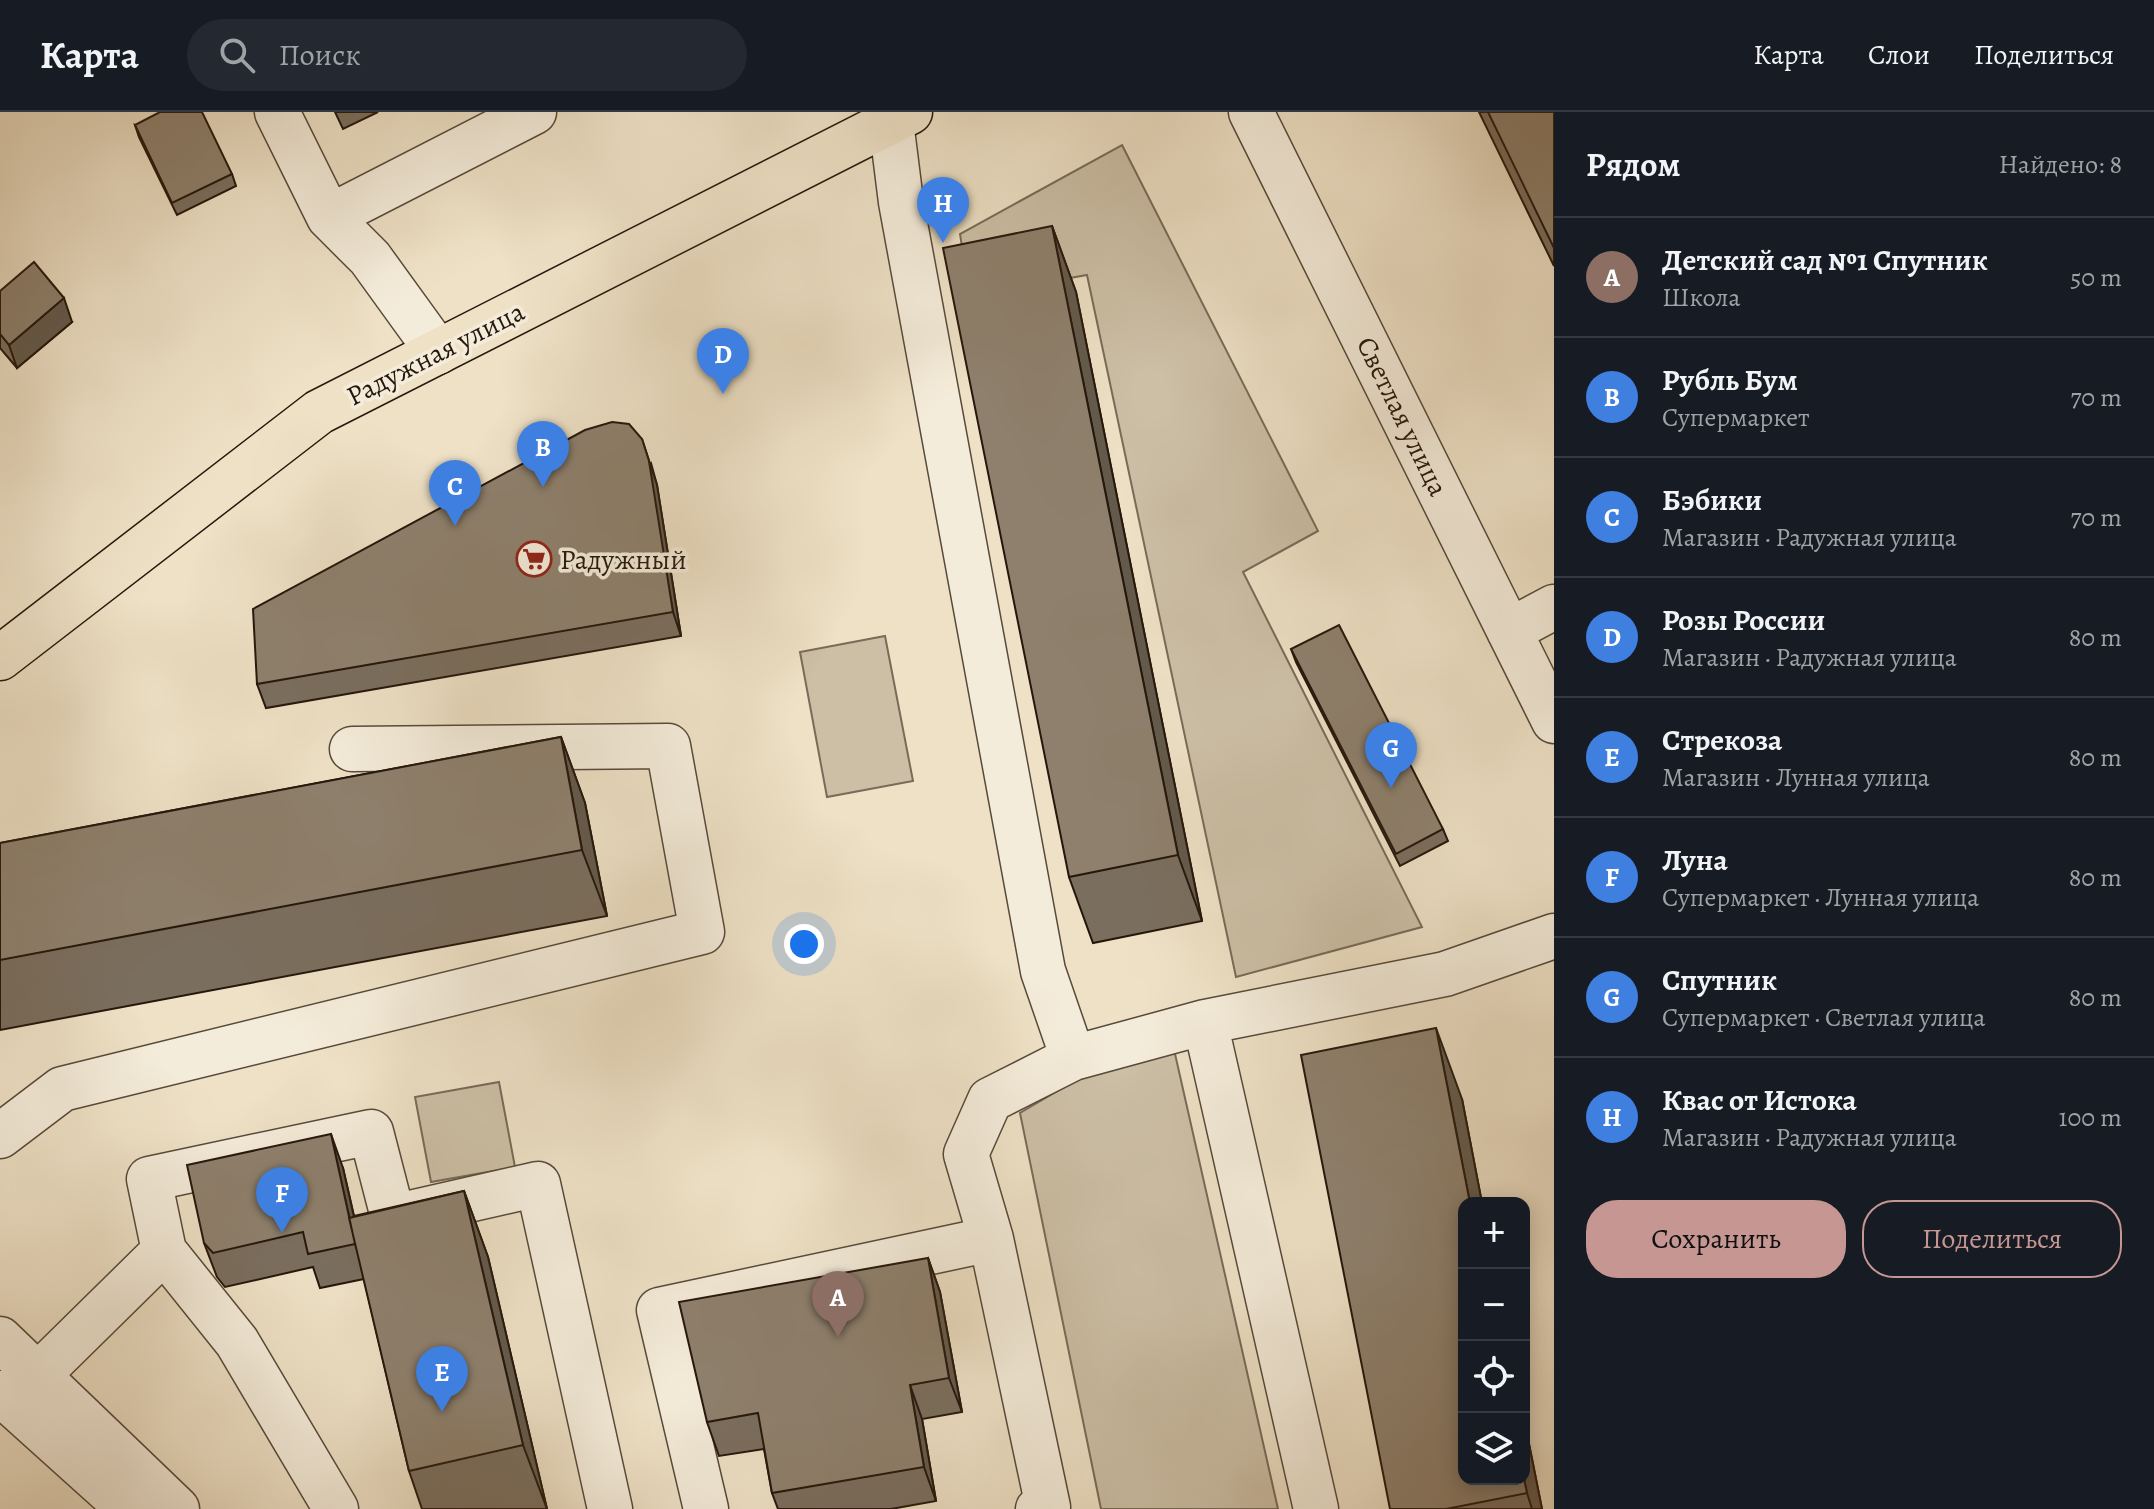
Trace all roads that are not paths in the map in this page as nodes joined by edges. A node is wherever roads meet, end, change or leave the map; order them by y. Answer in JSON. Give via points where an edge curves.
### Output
{"nodes":[{"id":1,"x":277,"y":112,"type":"edge"},
{"id":2,"x":534,"y":112,"type":"edge"},
{"id":3,"x":1251,"y":112,"type":"edge"},
{"id":4,"x":900,"y":117,"type":"edge"},
{"id":5,"x":329,"y":217,"type":"junction"},
{"id":6,"x":438,"y":352,"type":"junction"},
{"id":7,"x":1554,"y":607,"type":"edge"},
{"id":8,"x":1509,"y":631,"type":"junction"},
{"id":9,"x":0,"y":658,"type":"edge"},
{"id":10,"x":1554,"y":721,"type":"edge"},
{"id":11,"x":352,"y":749,"type":"dead end"},
{"id":12,"x":1554,"y":936,"type":"edge"},
{"id":13,"x":1205,"y":1022,"type":"junction"},
{"id":14,"x":1073,"y":1058,"type":"junction"},
{"id":15,"x":0,"y":1136,"type":"edge"},
{"id":16,"x":991,"y":1239,"type":"junction"},
{"id":17,"x":164,"y":1251,"type":"junction"},
{"id":18,"x":0,"y":1339,"type":"edge"},
{"id":19,"x":39,"y":1374,"type":"junction"},
{"id":20,"x":0,"y":1393,"type":"edge"},
{"id":21,"x":129,"y":1509,"type":"edge"},
{"id":22,"x":177,"y":1509,"type":"edge"},
{"id":23,"x":336,"y":1509,"type":"edge"},
{"id":24,"x":610,"y":1509,"type":"edge"},
{"id":25,"x":706,"y":1509,"type":"edge"},
{"id":26,"x":1038,"y":1509,"type":"edge"},
{"id":27,"x":1316,"y":1509,"type":"edge"}],
"edges":[{"from":1,"to":5,"type":"street"},
{"from":2,"to":5,"type":"street"},
{"from":3,"to":8,"type":"street","name":"Светлая улица"},
{"from":4,"to":6,"type":"main road","name":"Радужная улица"},
{"from":4,"to":14,"type":"street","via":[[901,202],[1043,971]]},
{"from":5,"to":6,"type":"street","via":[[370,258]]},
{"from":6,"to":9,"type":"main road","name":"Радужная улица","via":[[319,412]]},
{"from":7,"to":8,"type":"street"},
{"from":8,"to":10,"type":"street","name":"Светлая улица"},
{"from":11,"to":15,"type":"street","via":[[668,746],[702,932],[62,1089]]},
{"from":12,"to":13,"type":"street","via":[[1445,974]]},
{"from":13,"to":14,"type":"street"},
{"from":13,"to":27,"type":"street"},
{"from":14,"to":16,"type":"street","via":[[990,1100],[966,1154]]},
{"from":16,"to":25,"type":"street","via":[[659,1310]]},
{"from":16,"to":26,"type":"street","via":[[1048,1507]]},
{"from":17,"to":19,"type":"street"},
{"from":17,"to":23,"type":"street","via":[[237,1342]]},
{"from":17,"to":24,"type":"street","via":[[149,1179],[371,1132],[393,1217],[538,1184]]},
{"from":18,"to":19,"type":"street"},
{"from":19,"to":22,"type":"street"},
{"from":20,"to":21,"type":"street"}]}
